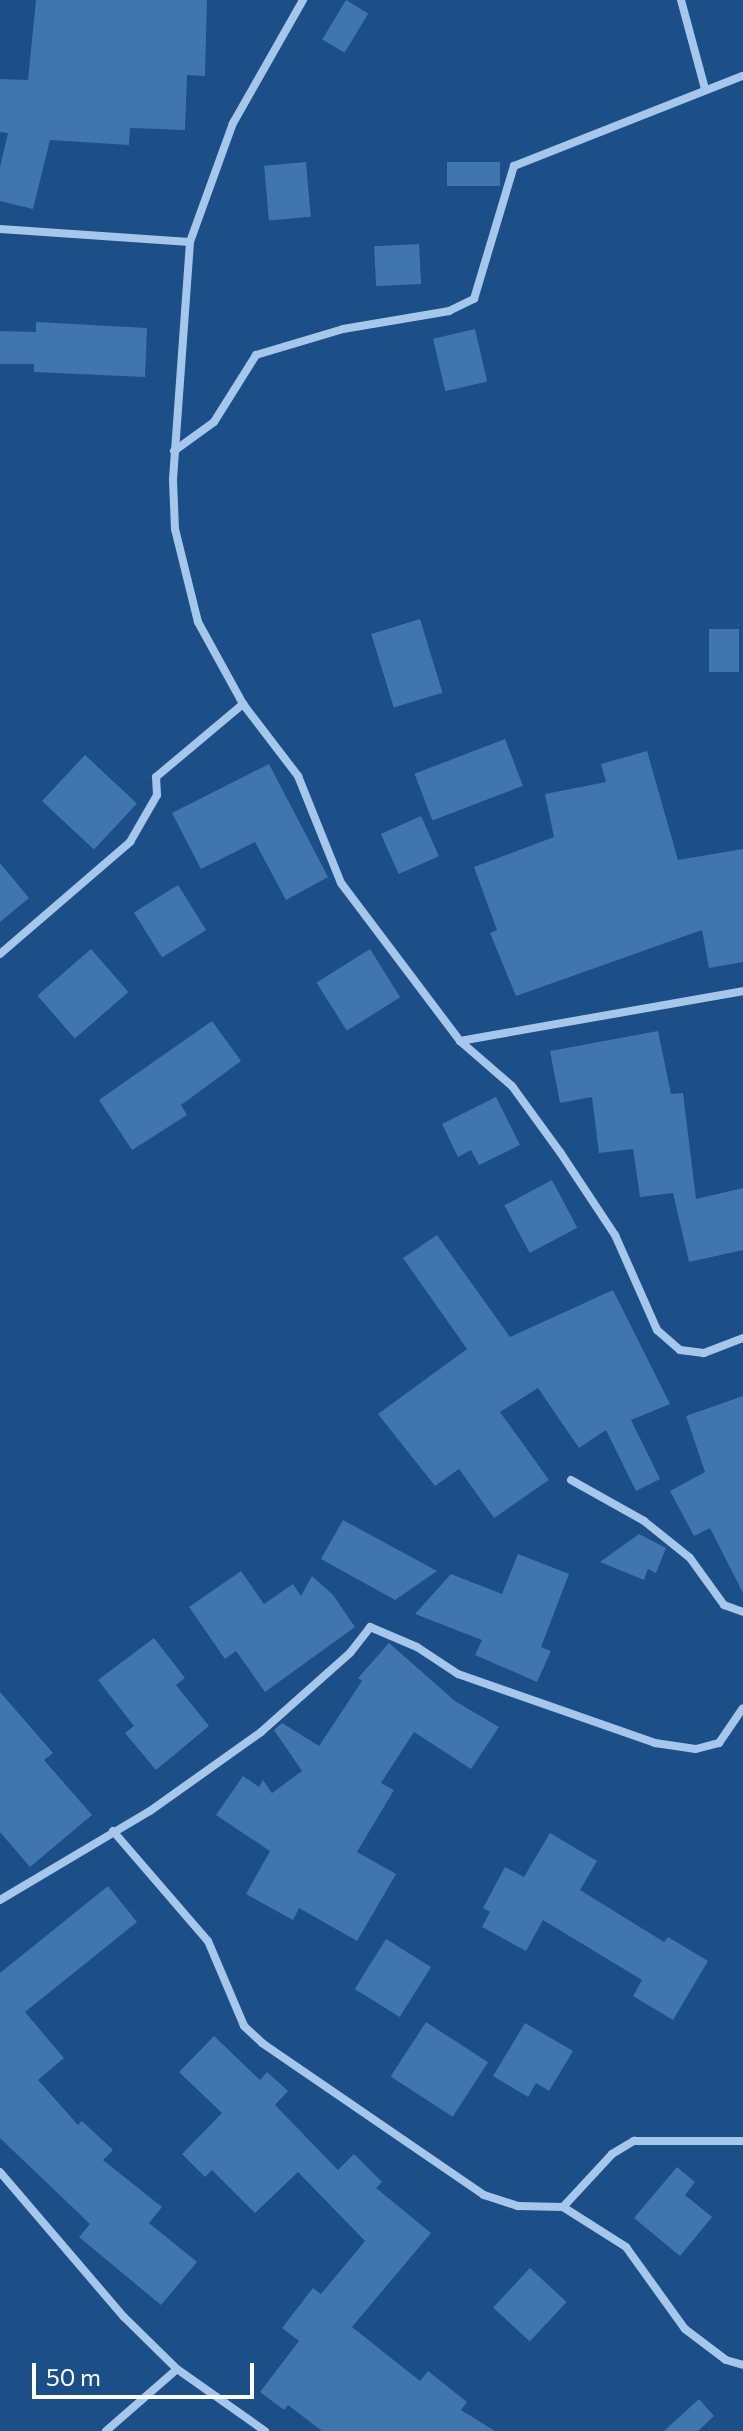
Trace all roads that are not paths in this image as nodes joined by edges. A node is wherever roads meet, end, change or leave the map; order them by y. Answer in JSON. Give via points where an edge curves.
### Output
{"nodes":[{"id":1,"x":303,"y":0,"type":"edge"},
{"id":2,"x":681,"y":0,"type":"edge"},
{"id":3,"x":743,"y":76,"type":"edge"},
{"id":4,"x":705,"y":89,"type":"junction"},
{"id":5,"x":0,"y":229,"type":"edge"},
{"id":6,"x":190,"y":242,"type":"junction"},
{"id":7,"x":174,"y":451,"type":"junction"},
{"id":8,"x":243,"y":704,"type":"junction"},
{"id":9,"x":0,"y":954,"type":"edge"},
{"id":10,"x":743,"y":991,"type":"edge"},
{"id":11,"x":460,"y":1041,"type":"junction"},
{"id":12,"x":743,"y":1338,"type":"edge"},
{"id":13,"x":571,"y":1480,"type":"dead end"},
{"id":14,"x":743,"y":1612,"type":"edge"},
{"id":15,"x":743,"y":1708,"type":"edge"},
{"id":16,"x":113,"y":1831,"type":"junction"},
{"id":17,"x":0,"y":1900,"type":"edge"},
{"id":18,"x":743,"y":2141,"type":"edge"},
{"id":19,"x":0,"y":2172,"type":"edge"},
{"id":20,"x":563,"y":2207,"type":"junction"},
{"id":21,"x":743,"y":2365,"type":"edge"},
{"id":22,"x":177,"y":2369,"type":"junction"},
{"id":23,"x":106,"y":2431,"type":"edge"},
{"id":24,"x":265,"y":2431,"type":"edge"}],
"edges":[{"from":1,"to":6,"type":"street","via":[[233,123]]},
{"from":2,"to":4,"type":"street"},
{"from":3,"to":4,"type":"street"},
{"from":4,"to":7,"type":"street","via":[[514,166],[474,299],[449,311],[343,329],[256,355],[214,422]]},
{"from":5,"to":6,"type":"street"},
{"from":6,"to":7,"type":"street"},
{"from":7,"to":8,"type":"street","via":[[175,529],[198,622]]},
{"from":8,"to":9,"type":"street","via":[[156,777],[157,795],[130,842]]},
{"from":8,"to":11,"type":"street","via":[[298,776],[341,883]]},
{"from":10,"to":11,"type":"street"},
{"from":11,"to":12,"type":"street","via":[[512,1086],[560,1152],[615,1235],[657,1330],[680,1350],[704,1353]]},
{"from":13,"to":14,"type":"street","via":[[644,1521],[690,1558],[724,1605]]},
{"from":15,"to":16,"type":"street","via":[[719,1743],[696,1749],[655,1743],[458,1674],[417,1647],[370,1627],[350,1653],[261,1732]]},
{"from":16,"to":17,"type":"street"},
{"from":16,"to":20,"type":"street","via":[[208,1941],[244,2026],[262,2043],[484,2195],[518,2206]]},
{"from":18,"to":20,"type":"street","via":[[634,2141],[612,2154]]},
{"from":19,"to":22,"type":"street","via":[[124,2317]]},
{"from":20,"to":21,"type":"street","via":[[626,2247],[685,2329],[726,2360]]},
{"from":22,"to":23,"type":"street"},
{"from":22,"to":24,"type":"street"}]}
